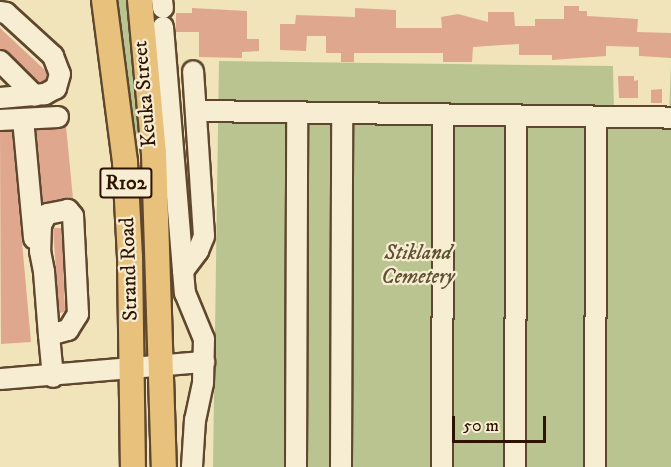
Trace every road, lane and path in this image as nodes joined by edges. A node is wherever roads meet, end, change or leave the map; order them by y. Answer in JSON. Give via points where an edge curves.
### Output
{"nodes":[{"id":1,"x":104,"y":0,"type":"edge"},
{"id":2,"x":157,"y":9,"type":"edge"},
{"id":3,"x":0,"y":12,"type":"edge"},
{"id":4,"x":7,"y":68,"type":"edge"},
{"id":5,"x":193,"y":71,"type":"dead end"},
{"id":6,"x":170,"y":94,"type":"junction"},
{"id":7,"x":35,"y":96,"type":"junction"},
{"id":8,"x":4,"y":98,"type":"edge"},
{"id":9,"x":196,"y":102,"type":"junction"},
{"id":10,"x":297,"y":113,"type":"junction"},
{"id":11,"x":342,"y":113,"type":"junction"},
{"id":12,"x":443,"y":115,"type":"junction"},
{"id":13,"x":516,"y":116,"type":"junction"},
{"id":14,"x":58,"y":117,"type":"dead end"},
{"id":15,"x":596,"y":117,"type":"junction"},
{"id":16,"x":671,"y":118,"type":"edge"},
{"id":17,"x":23,"y":119,"type":"junction"},
{"id":18,"x":0,"y":120,"type":"edge"},
{"id":19,"x":40,"y":251,"type":"junction"},
{"id":20,"x":183,"y":271,"type":"junction"},
{"id":21,"x":49,"y":335,"type":"junction"},
{"id":22,"x":204,"y":362,"type":"junction"},
{"id":23,"x":163,"y":365,"type":"junction"},
{"id":24,"x":133,"y":368,"type":"junction"},
{"id":25,"x":53,"y":376,"type":"junction"},
{"id":26,"x":0,"y":379,"type":"edge"},
{"id":27,"x":133,"y":467,"type":"edge"},
{"id":28,"x":164,"y":467,"type":"edge"},
{"id":29,"x":192,"y":467,"type":"edge"},
{"id":30,"x":296,"y":467,"type":"edge"},
{"id":31,"x":341,"y":467,"type":"edge"},
{"id":32,"x":442,"y":467,"type":"edge"},
{"id":33,"x":515,"y":467,"type":"edge"},
{"id":34,"x":595,"y":467,"type":"edge"}],
"edges":[{"from":1,"to":24,"type":"main road","name":"Strand Road","number":"R102","via":[[125,162]]},
{"from":2,"to":6,"type":"street","name":"Keuka Street"},
{"from":2,"to":23,"type":"main road","name":"Strand Road","number":"R102","via":[[154,154]]},
{"from":3,"to":7,"type":"street","via":[[12,18],[59,65],[56,88]]},
{"from":4,"to":7,"type":"street"},
{"from":4,"to":8,"type":"street"},
{"from":5,"to":9,"type":"street"},
{"from":6,"to":9,"type":"street"},
{"from":6,"to":20,"type":"street","name":"Keuka Street"},
{"from":7,"to":8,"type":"street"},
{"from":9,"to":10,"type":"street"},
{"from":9,"to":20,"type":"street","via":[[204,236]]},
{"from":10,"to":11,"type":"street"},
{"from":10,"to":30,"type":"street"},
{"from":11,"to":12,"type":"street"},
{"from":11,"to":31,"type":"street"},
{"from":12,"to":13,"type":"street"},
{"from":12,"to":32,"type":"street"},
{"from":13,"to":15,"type":"street"},
{"from":13,"to":33,"type":"street"},
{"from":14,"to":17,"type":"street"},
{"from":15,"to":16,"type":"street"},
{"from":15,"to":34,"type":"street"},
{"from":17,"to":18,"type":"street"},
{"from":17,"to":19,"type":"street","via":[[31,225]]},
{"from":19,"to":21,"type":"street"},
{"from":19,"to":21,"type":"street","via":[[43,218],[70,211],[74,216],[78,314],[68,330]]},
{"from":20,"to":22,"type":"street","name":"Keuka Street","via":[[189,306],[204,339]]},
{"from":21,"to":25,"type":"street"},
{"from":22,"to":23,"type":"street"},
{"from":22,"to":29,"type":"street","name":"Keuka Street"},
{"from":23,"to":24,"type":"street"},
{"from":23,"to":28,"type":"main road","name":"Strand Road","number":"R102"},
{"from":24,"to":25,"type":"street"},
{"from":24,"to":27,"type":"main road","name":"Strand Road","number":"R102"},
{"from":25,"to":26,"type":"street"}]}
